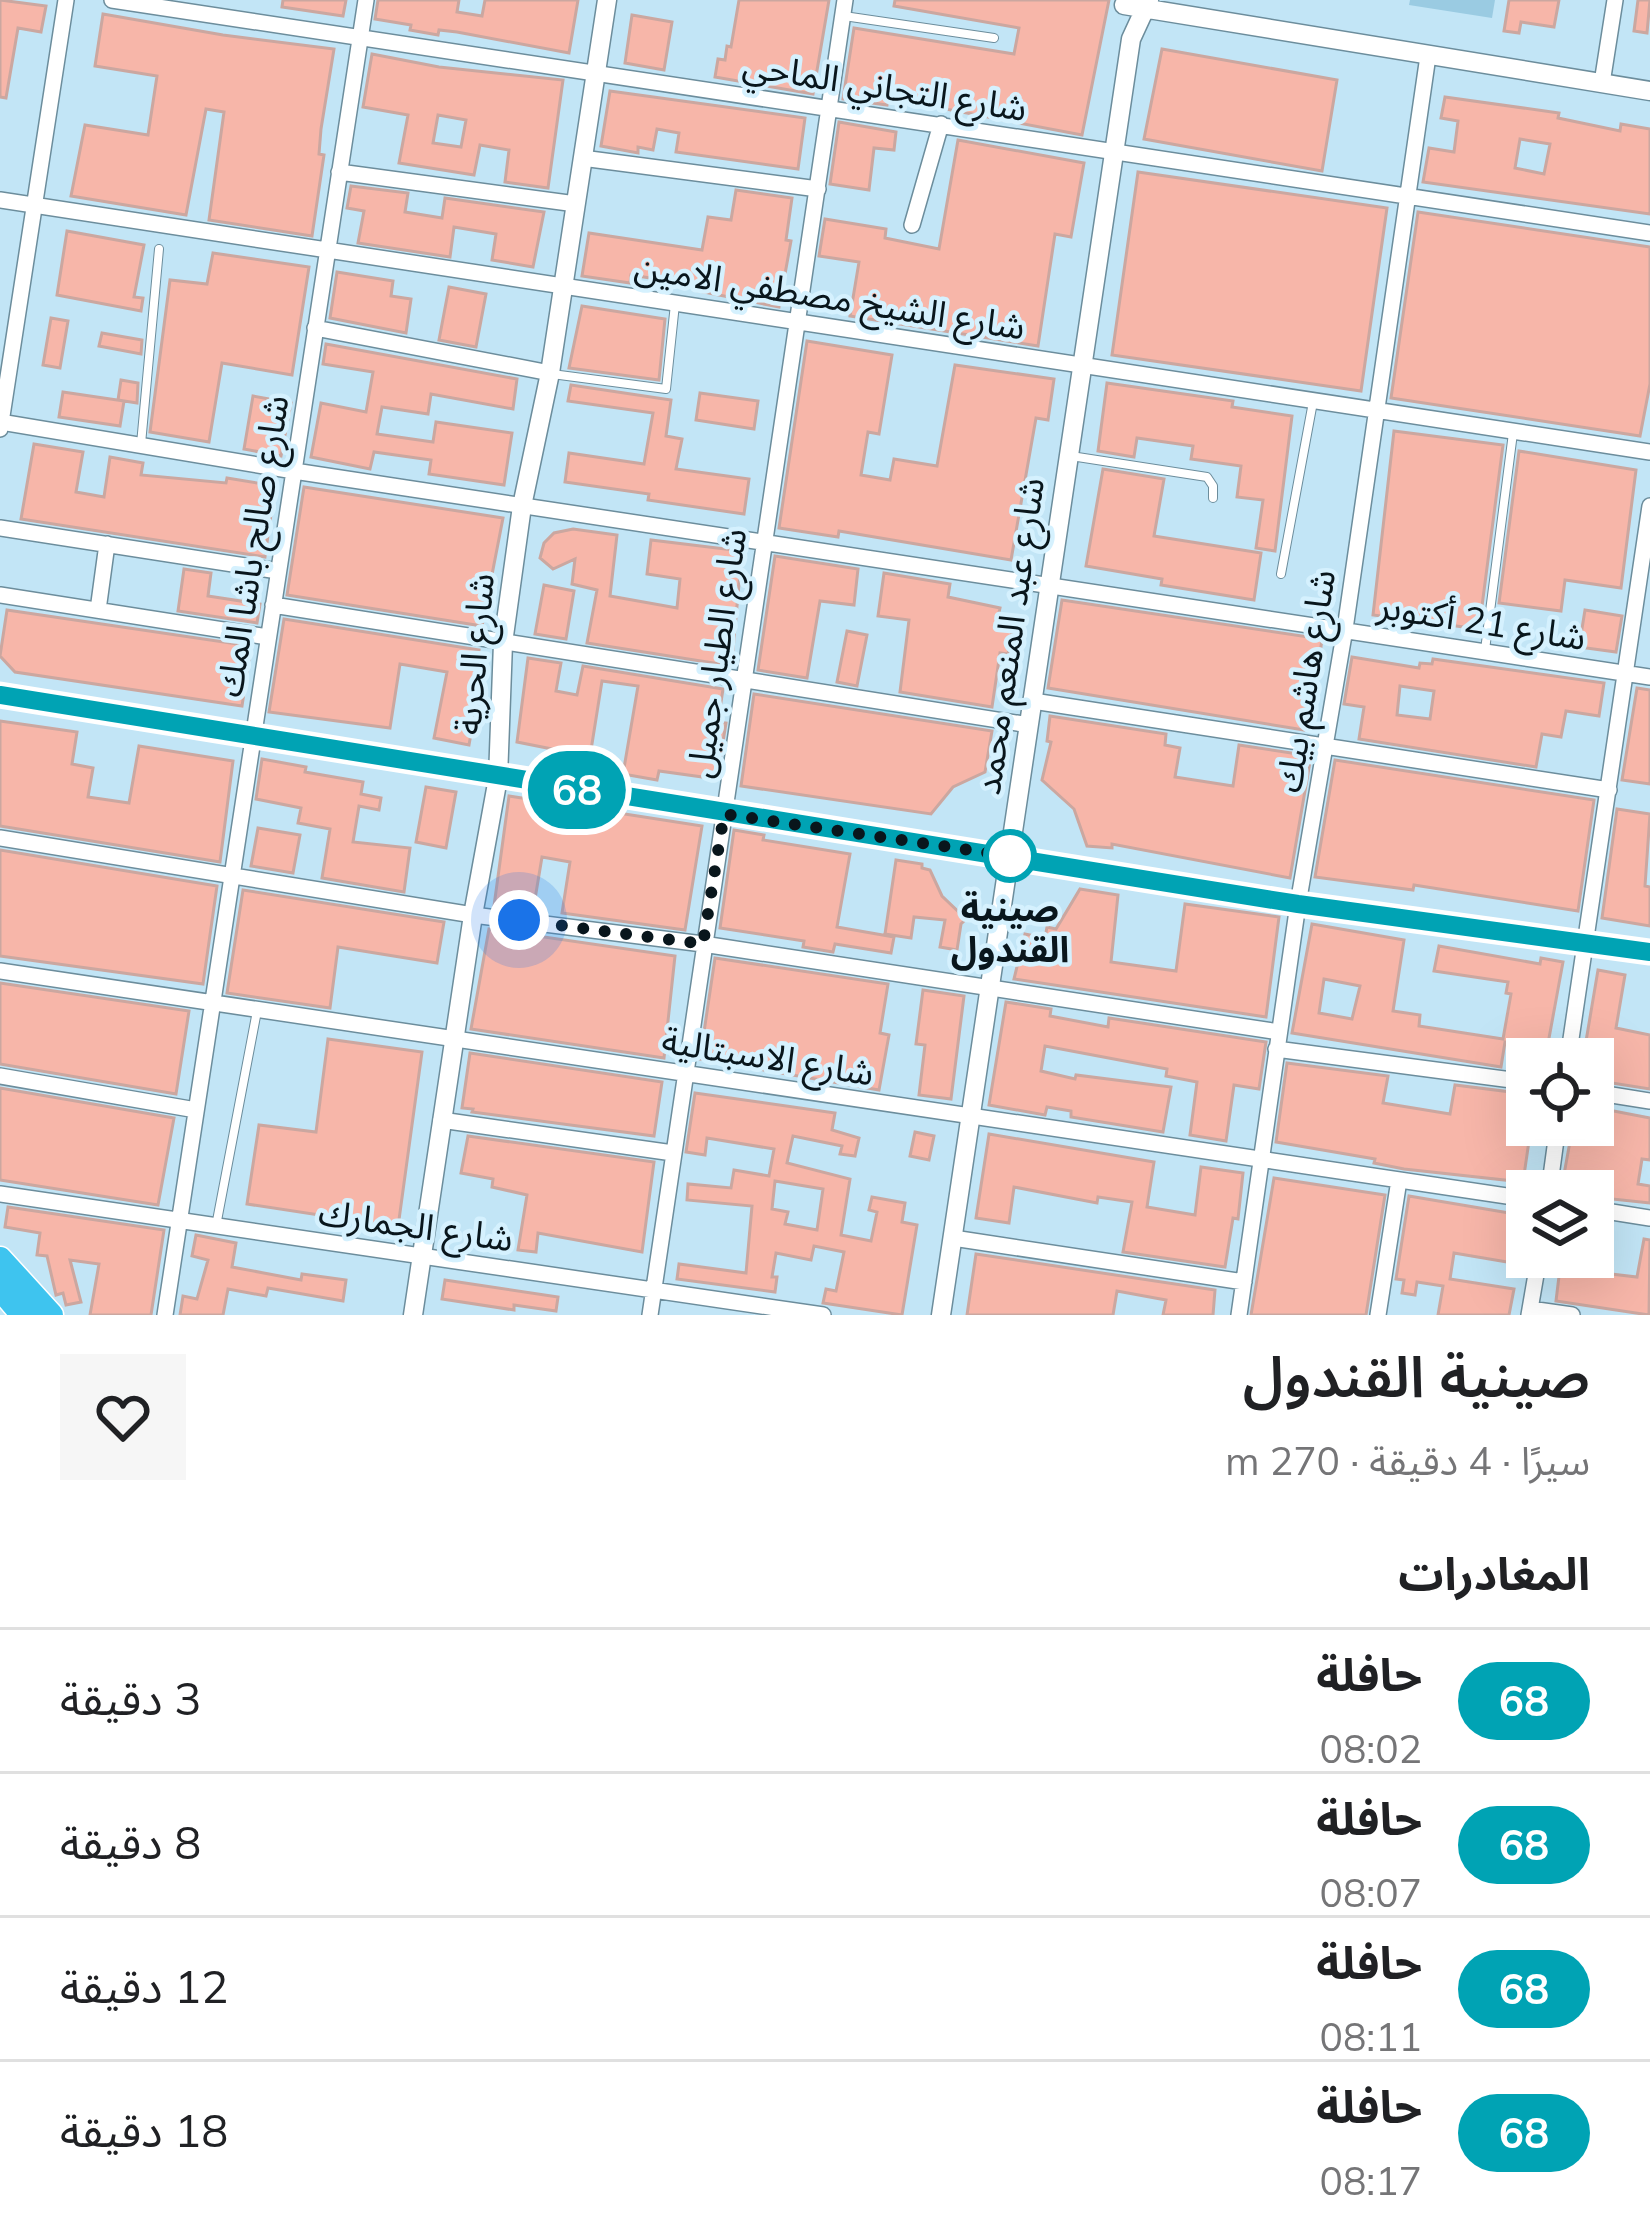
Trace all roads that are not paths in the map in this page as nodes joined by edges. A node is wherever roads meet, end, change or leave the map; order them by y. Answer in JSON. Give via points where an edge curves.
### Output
{"nodes":[{"id":1,"x":66,"y":0,"type":"edge"},
{"id":2,"x":112,"y":0,"type":"edge"},
{"id":3,"x":365,"y":0,"type":"edge"},
{"id":4,"x":607,"y":0,"type":"edge"},
{"id":5,"x":1615,"y":0,"type":"edge"},
{"id":6,"x":1124,"y":2,"type":"edge"},
{"id":7,"x":1148,"y":4,"type":"edge"},
{"id":8,"x":844,"y":8,"type":"edge"},
{"id":9,"x":360,"y":38,"type":"junction"},
{"id":10,"x":994,"y":38,"type":"dead end"},
{"id":11,"x":1131,"y":39,"type":"junction"},
{"id":12,"x":1428,"y":56,"type":"junction"},
{"id":13,"x":594,"y":73,"type":"junction"},
{"id":14,"x":1602,"y":83,"type":"junction"},
{"id":15,"x":1650,"y":91,"type":"edge"},
{"id":16,"x":831,"y":109,"type":"junction"},
{"id":17,"x":941,"y":124,"type":"junction"},
{"id":18,"x":1115,"y":152,"type":"junction"},
{"id":19,"x":582,"y":158,"type":"junction"},
{"id":20,"x":339,"y":172,"type":"junction"},
{"id":21,"x":818,"y":188,"type":"junction"},
{"id":22,"x":1406,"y":196,"type":"junction"},
{"id":23,"x":0,"y":200,"type":"edge"},
{"id":24,"x":576,"y":204,"type":"junction"},
{"id":25,"x":34,"y":205,"type":"junction"},
{"id":26,"x":912,"y":225,"type":"dead end"},
{"id":27,"x":1650,"y":232,"type":"edge"},
{"id":28,"x":159,"y":249,"type":"dead end"},
{"id":29,"x":327,"y":250,"type":"junction"},
{"id":30,"x":564,"y":286,"type":"junction"},
{"id":31,"x":675,"y":303,"type":"junction"},
{"id":32,"x":797,"y":321,"type":"junction"},
{"id":33,"x":316,"y":328,"type":"junction"},
{"id":34,"x":1083,"y":365,"type":"junction"},
{"id":35,"x":550,"y":374,"type":"junction"},
{"id":36,"x":1313,"y":400,"type":"junction"},
{"id":37,"x":1376,"y":410,"type":"junction"},
{"id":38,"x":1,"y":422,"type":"edge"},
{"id":39,"x":1514,"y":431,"type":"junction"},
{"id":40,"x":0,"y":432,"type":"edge"},
{"id":41,"x":141,"y":443,"type":"junction"},
{"id":42,"x":1650,"y":452,"type":"edge"},
{"id":43,"x":1069,"y":455,"type":"junction"},
{"id":44,"x":294,"y":471,"type":"junction"},
{"id":45,"x":1213,"y":498,"type":"dead end"},
{"id":46,"x":522,"y":506,"type":"junction"},
{"id":47,"x":1650,"y":506,"type":"edge"},
{"id":48,"x":0,"y":528,"type":"edge"},
{"id":49,"x":762,"y":543,"type":"junction"},
{"id":50,"x":107,"y":544,"type":"junction"},
{"id":51,"x":278,"y":571,"type":"junction"},
{"id":52,"x":1281,"y":574,"type":"dead end"},
{"id":53,"x":1050,"y":584,"type":"junction"},
{"id":54,"x":0,"y":596,"type":"edge"},
{"id":55,"x":273,"y":605,"type":"junction"},
{"id":56,"x":98,"y":610,"type":"junction"},
{"id":57,"x":1345,"y":629,"type":"junction"},
{"id":58,"x":268,"y":637,"type":"junction"},
{"id":59,"x":503,"y":643,"type":"junction"},
{"id":60,"x":1484,"y":651,"type":"junction"},
{"id":61,"x":1626,"y":673,"type":"junction"},
{"id":62,"x":1650,"y":677,"type":"edge"},
{"id":63,"x":742,"y":680,"type":"junction"},
{"id":64,"x":0,"y":695,"type":"edge"},
{"id":65,"x":1033,"y":701,"type":"junction"},
{"id":66,"x":1029,"y":725,"type":"junction"},
{"id":67,"x":253,"y":736,"type":"junction"},
{"id":68,"x":1325,"y":748,"type":"junction"},
{"id":69,"x":498,"y":778,"type":"junction"},
{"id":70,"x":1609,"y":790,"type":"junction"},
{"id":71,"x":724,"y":814,"type":"junction"},
{"id":72,"x":0,"y":838,"type":"edge"},
{"id":73,"x":1010,"y":856,"type":"junction"},
{"id":74,"x":232,"y":874,"type":"junction"},
{"id":75,"x":1298,"y":904,"type":"junction"},
{"id":76,"x":473,"y":914,"type":"junction"},
{"id":77,"x":703,"y":944,"type":"junction"},
{"id":78,"x":1588,"y":944,"type":"junction"},
{"id":79,"x":1650,"y":952,"type":"edge"},
{"id":80,"x":0,"y":971,"type":"edge"},
{"id":81,"x":990,"y":987,"type":"junction"},
{"id":82,"x":212,"y":1003,"type":"junction"},
{"id":83,"x":257,"y":1010,"type":"junction"},
{"id":84,"x":1572,"y":1038,"type":"edge"},
{"id":85,"x":454,"y":1039,"type":"junction"},
{"id":86,"x":1278,"y":1040,"type":"junction"},
{"id":87,"x":684,"y":1073,"type":"junction"},
{"id":88,"x":0,"y":1076,"type":"edge"},
{"id":89,"x":1506,"y":1078,"type":"edge"},
{"id":90,"x":1614,"y":1095,"type":"edge"},
{"id":91,"x":1650,"y":1101,"type":"edge"},
{"id":92,"x":196,"y":1110,"type":"junction"},
{"id":93,"x":971,"y":1116,"type":"junction"},
{"id":94,"x":441,"y":1120,"type":"junction"},
{"id":95,"x":673,"y":1153,"type":"junction"},
{"id":96,"x":1262,"y":1160,"type":"junction"},
{"id":97,"x":1399,"y":1180,"type":"junction"},
{"id":98,"x":0,"y":1194,"type":"edge"},
{"id":99,"x":1506,"y":1196,"type":"edge"},
{"id":100,"x":1614,"y":1212,"type":"edge"},
{"id":101,"x":1650,"y":1218,"type":"edge"},
{"id":102,"x":179,"y":1220,"type":"junction"},
{"id":103,"x":216,"y":1226,"type":"junction"},
{"id":104,"x":952,"y":1238,"type":"junction"},
{"id":105,"x":421,"y":1256,"type":"junction"},
{"id":106,"x":0,"y":1258,"type":"edge"},
{"id":107,"x":1536,"y":1278,"type":"edge"},
{"id":108,"x":1244,"y":1282,"type":"junction"},
{"id":109,"x":0,"y":1288,"type":"edge"},
{"id":110,"x":654,"y":1291,"type":"junction"},
{"id":111,"x":1530,"y":1312,"type":"edge"},
{"id":112,"x":23,"y":1315,"type":"edge"},
{"id":113,"x":51,"y":1315,"type":"edge"},
{"id":114,"x":165,"y":1315,"type":"edge"},
{"id":115,"x":413,"y":1315,"type":"edge"},
{"id":116,"x":650,"y":1315,"type":"edge"},
{"id":117,"x":824,"y":1315,"type":"edge"},
{"id":118,"x":941,"y":1315,"type":"edge"},
{"id":119,"x":1239,"y":1315,"type":"edge"},
{"id":120,"x":1378,"y":1315,"type":"edge"},
{"id":121,"x":1572,"y":1315,"type":"edge"}],
"edges":[{"from":1,"to":25,"type":"street"},
{"from":2,"to":9,"type":"street","name":"شارع التجاني الماحي"},
{"from":3,"to":9,"type":"street","name":"شارع صالح باشا المك"},
{"from":4,"to":13,"type":"street","name":"شارع الحرية"},
{"from":5,"to":14,"type":"street"},
{"from":6,"to":7,"type":"street"},
{"from":6,"to":11,"type":"street","name":"شارع عبد المنعم محمد"},
{"from":7,"to":11,"type":"street","name":"شارع عبد المنعم محمد"},
{"from":7,"to":12,"type":"street"},
{"from":8,"to":10,"type":"lane"},
{"from":8,"to":16,"type":"street","name":"شارع الطيار جميل"},
{"from":9,"to":13,"type":"street","name":"شارع التجاني الماحي"},
{"from":9,"to":20,"type":"street","name":"شارع صالح باشا المك"},
{"from":11,"to":18,"type":"street","name":"شارع عبد المنعم محمد"},
{"from":12,"to":14,"type":"street"},
{"from":12,"to":22,"type":"street","name":"شارع هاشم بيك"},
{"from":13,"to":16,"type":"street","name":"شارع التجاني الماحي"},
{"from":13,"to":19,"type":"street","name":"شارع الحرية"},
{"from":14,"to":15,"type":"street"},
{"from":16,"to":17,"type":"street","name":"شارع التجاني الماحي"},
{"from":16,"to":21,"type":"street","name":"شارع الطيار جميل"},
{"from":17,"to":18,"type":"street","name":"شارع التجاني الماحي"},
{"from":17,"to":26,"type":"street"},
{"from":18,"to":22,"type":"street","name":"شارع التجاني الماحي"},
{"from":18,"to":34,"type":"street","name":"شارع عبد المنعم محمد"},
{"from":19,"to":21,"type":"street"},
{"from":19,"to":24,"type":"street","name":"شارع الحرية"},
{"from":20,"to":24,"type":"street"},
{"from":20,"to":29,"type":"street","name":"شارع صالح باشا المك"},
{"from":21,"to":32,"type":"street","name":"شارع الطيار جميل"},
{"from":22,"to":27,"type":"street","name":"شارع التجاني الماحي"},
{"from":22,"to":37,"type":"street","name":"شارع هاشم بيك"},
{"from":23,"to":25,"type":"street","name":"شارع الشيخ مصطفي الامين"},
{"from":24,"to":30,"type":"street","name":"شارع الحرية"},
{"from":25,"to":29,"type":"street","name":"شارع الشيخ مصطفي الامين"},
{"from":25,"to":38,"type":"street"},
{"from":28,"to":41,"type":"lane"},
{"from":29,"to":30,"type":"street","name":"شارع الشيخ مصطفي الامين"},
{"from":29,"to":33,"type":"street","name":"شارع صالح باشا المك"},
{"from":30,"to":31,"type":"street","name":"شارع الشيخ مصطفي الامين"},
{"from":30,"to":35,"type":"street","name":"شارع الحرية"},
{"from":31,"to":32,"type":"street","name":"شارع الشيخ مصطفي الامين"},
{"from":31,"to":35,"type":"lane","via":[[666,388]]},
{"from":32,"to":34,"type":"street","name":"شارع الشيخ مصطفي الامين"},
{"from":32,"to":49,"type":"street","name":"شارع الطيار جميل"},
{"from":33,"to":35,"type":"street"},
{"from":33,"to":44,"type":"street","name":"شارع صالح باشا المك"},
{"from":34,"to":36,"type":"street","name":"شارع الشيخ مصطفي الامين"},
{"from":34,"to":43,"type":"street","name":"شارع عبد المنعم محمد"},
{"from":35,"to":46,"type":"street","name":"شارع الحرية"},
{"from":36,"to":37,"type":"street","name":"شارع الشيخ مصطفي الامين"},
{"from":36,"to":52,"type":"lane"},
{"from":37,"to":39,"type":"street","name":"شارع الشيخ مصطفي الامين"},
{"from":37,"to":57,"type":"street","name":"شارع هاشم بيك"},
{"from":38,"to":40,"type":"street"},
{"from":38,"to":41,"type":"street","name":"شارع 21 أكتوبر"},
{"from":39,"to":42,"type":"street","name":"شارع الشيخ مصطفي الامين"},
{"from":39,"to":60,"type":"lane"},
{"from":41,"to":44,"type":"street","name":"شارع 21 أكتوبر"},
{"from":43,"to":45,"type":"lane","via":[[1207,477]]},
{"from":43,"to":53,"type":"street","name":"شارع عبد المنعم محمد"},
{"from":44,"to":46,"type":"street","name":"شارع 21 أكتوبر"},
{"from":44,"to":51,"type":"street","name":"شارع صالح باشا المك"},
{"from":46,"to":49,"type":"street","name":"شارع 21 أكتوبر"},
{"from":46,"to":59,"type":"street","name":"شارع الحرية"},
{"from":47,"to":61,"type":"street"},
{"from":48,"to":50,"type":"street"},
{"from":49,"to":53,"type":"street","name":"شارع 21 أكتوبر"},
{"from":49,"to":63,"type":"street","name":"شارع الطيار جميل"},
{"from":50,"to":51,"type":"street"},
{"from":50,"to":56,"type":"street"},
{"from":51,"to":55,"type":"street","name":"شارع صالح باشا المك"},
{"from":53,"to":57,"type":"street","name":"شارع 21 أكتوبر"},
{"from":53,"to":65,"type":"street","name":"شارع عبد المنعم محمد"},
{"from":54,"to":56,"type":"street"},
{"from":55,"to":58,"type":"street","name":"شارع صالح باشا المك"},
{"from":55,"to":59,"type":"street"},
{"from":56,"to":58,"type":"street"},
{"from":57,"to":60,"type":"street","name":"شارع 21 أكتوبر"},
{"from":57,"to":68,"type":"street","name":"شارع هاشم بيك"},
{"from":58,"to":67,"type":"street","name":"شارع صالح باشا المك"},
{"from":59,"to":63,"type":"street"},
{"from":59,"to":69,"type":"street","name":"شارع الحرية"},
{"from":60,"to":61,"type":"street","name":"شارع 21 أكتوبر"},
{"from":61,"to":62,"type":"street","name":"شارع 21 أكتوبر"},
{"from":61,"to":70,"type":"street"},
{"from":63,"to":66,"type":"street"},
{"from":63,"to":71,"type":"street","name":"شارع الطيار جميل"},
{"from":64,"to":67,"type":"street"},
{"from":65,"to":66,"type":"street","name":"شارع عبد المنعم محمد"},
{"from":65,"to":68,"type":"street"},
{"from":66,"to":73,"type":"street","name":"شارع عبد المنعم محمد"},
{"from":67,"to":69,"type":"street"},
{"from":67,"to":74,"type":"street","name":"شارع صالح باشا المك"},
{"from":68,"to":70,"type":"street"},
{"from":68,"to":75,"type":"street","name":"شارع هاشم بيك"},
{"from":69,"to":71,"type":"street"},
{"from":69,"to":76,"type":"street","name":"شارع الحرية"},
{"from":70,"to":78,"type":"street"},
{"from":71,"to":73,"type":"street"},
{"from":71,"to":77,"type":"street","name":"شارع الطيار جميل"},
{"from":72,"to":74,"type":"street"},
{"from":73,"to":75,"type":"street"},
{"from":73,"to":81,"type":"street","name":"شارع عبد المنعم محمد"},
{"from":74,"to":76,"type":"street"},
{"from":74,"to":82,"type":"street","name":"شارع صالح باشا المك"},
{"from":75,"to":78,"type":"street"},
{"from":75,"to":86,"type":"street","name":"شارع هاشم بيك"},
{"from":76,"to":77,"type":"street"},
{"from":76,"to":85,"type":"street","name":"شارع الحرية"},
{"from":77,"to":81,"type":"street"},
{"from":77,"to":87,"type":"street","name":"شارع الطيار جميل"},
{"from":78,"to":79,"type":"street"},
{"from":78,"to":84,"type":"street"},
{"from":80,"to":82,"type":"street","name":"شارع الاسبتالية"},
{"from":81,"to":86,"type":"street"},
{"from":81,"to":93,"type":"street","name":"شارع عبد المنعم محمد"},
{"from":82,"to":83,"type":"street","name":"شارع الاسبتالية"},
{"from":82,"to":92,"type":"street","name":"شارع صالح باشا المك"},
{"from":83,"to":85,"type":"street","name":"شارع الاسبتالية"},
{"from":83,"to":103,"type":"lane"},
{"from":85,"to":87,"type":"street","name":"شارع الاسبتالية"},
{"from":85,"to":94,"type":"street","name":"شارع الحرية"},
{"from":86,"to":89,"type":"street"},
{"from":86,"to":96,"type":"street","name":"شارع هاشم بيك"},
{"from":87,"to":93,"type":"street","name":"شارع الاسبتالية"},
{"from":87,"to":95,"type":"street","name":"شارع الطيار جميل"},
{"from":88,"to":92,"type":"street"},
{"from":90,"to":91,"type":"street"},
{"from":92,"to":102,"type":"street","name":"شارع صالح باشا المك"},
{"from":93,"to":96,"type":"street","name":"شارع الاسبتالية"},
{"from":93,"to":104,"type":"street","name":"شارع عبد المنعم محمد"},
{"from":94,"to":95,"type":"street"},
{"from":94,"to":105,"type":"street","name":"شارع الحرية"},
{"from":95,"to":110,"type":"street","name":"شارع الطيار جميل"},
{"from":96,"to":97,"type":"street","name":"شارع الاسبتالية"},
{"from":96,"to":108,"type":"street","name":"شارع هاشم بيك"},
{"from":97,"to":99,"type":"street","name":"شارع الاسبتالية"},
{"from":97,"to":120,"type":"street"},
{"from":98,"to":102,"type":"street","name":"شارع الجمارك"},
{"from":100,"to":101,"type":"street"},
{"from":102,"to":103,"type":"street","name":"شارع الجمارك"},
{"from":102,"to":114,"type":"street","name":"شارع صالح باشا المك"},
{"from":103,"to":105,"type":"street","name":"شارع الجمارك"},
{"from":104,"to":108,"type":"street"},
{"from":104,"to":118,"type":"street","name":"شارع عبد المنعم محمد"},
{"from":105,"to":110,"type":"street","name":"شارع الجمارك"},
{"from":105,"to":115,"type":"street","name":"شارع الحرية"},
{"from":106,"to":113,"type":"highway"},
{"from":107,"to":111,"type":"street"},
{"from":108,"to":119,"type":"street","name":"شارع هاشم بيك"},
{"from":109,"to":112,"type":"highway"},
{"from":110,"to":116,"type":"street","name":"شارع الطيار جميل"},
{"from":110,"to":117,"type":"street","name":"شارع الجمارك"},
{"from":111,"to":121,"type":"street"}]}
